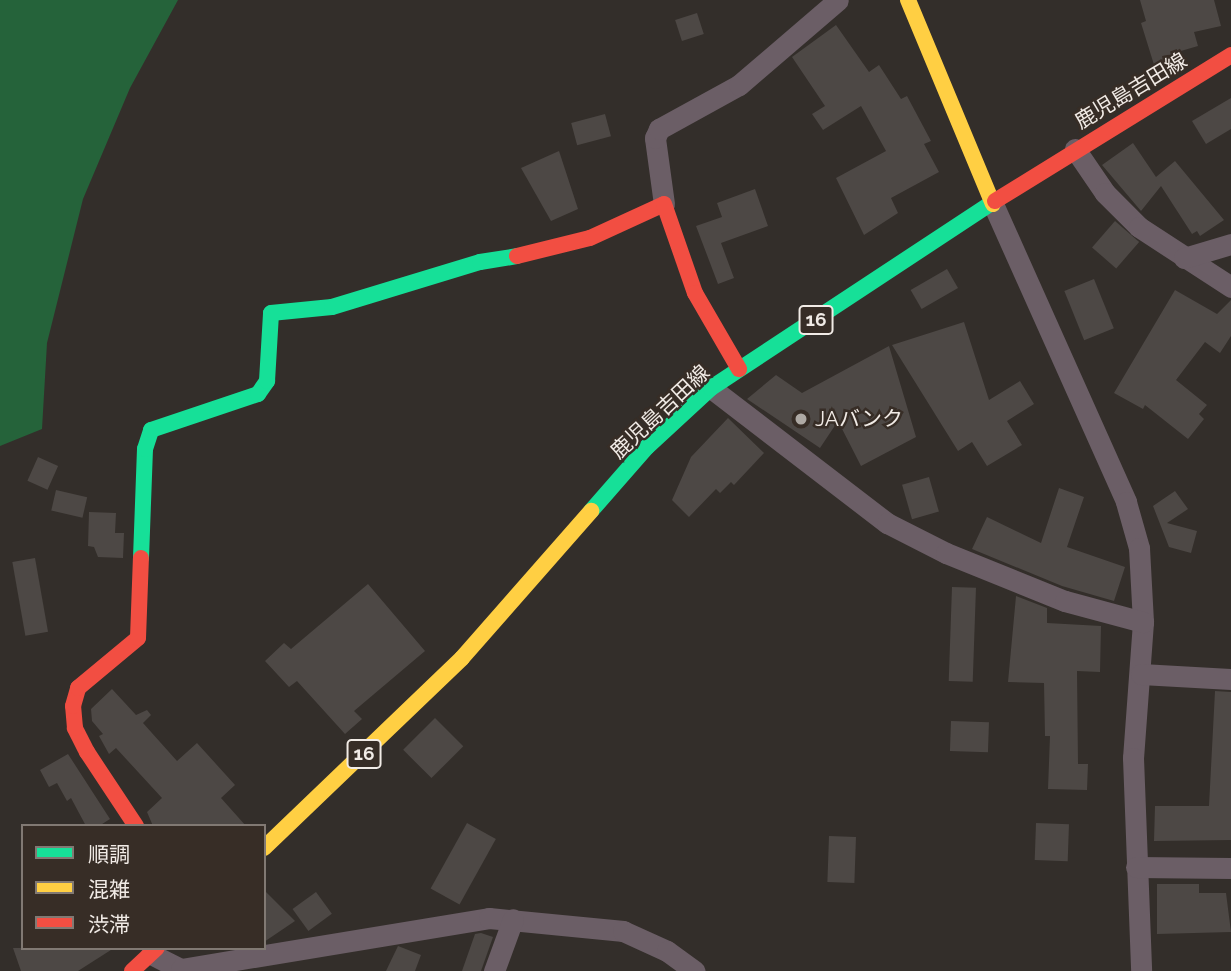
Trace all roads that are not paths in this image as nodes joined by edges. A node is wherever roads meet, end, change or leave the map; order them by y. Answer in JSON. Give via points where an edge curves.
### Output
{"nodes":[{"id":1,"x":838,"y":0,"type":"edge"},
{"id":2,"x":908,"y":0,"type":"edge"},
{"id":3,"x":1227,"y":62,"type":"edge"},
{"id":4,"x":1075,"y":149,"type":"junction"},
{"id":5,"x":664,"y":204,"type":"junction"},
{"id":6,"x":993,"y":204,"type":"junction"},
{"id":7,"x":1231,"y":244,"type":"edge"},
{"id":8,"x":1184,"y":258,"type":"junction"},
{"id":9,"x":1231,"y":287,"type":"edge"},
{"id":10,"x":739,"y":369,"type":"junction"},
{"id":11,"x":711,"y":388,"type":"junction"},
{"id":12,"x":1143,"y":622,"type":"junction"},
{"id":13,"x":1141,"y":674,"type":"junction"},
{"id":14,"x":1231,"y":679,"type":"edge"},
{"id":15,"x":135,"y":824,"type":"edge"},
{"id":16,"x":266,"y":846,"type":"edge"},
{"id":17,"x":1136,"y":867,"type":"junction"},
{"id":18,"x":1231,"y":868,"type":"edge"},
{"id":19,"x":513,"y":919,"type":"junction"},
{"id":20,"x":154,"y":951,"type":"edge"},
{"id":21,"x":132,"y":971,"type":"edge"},
{"id":22,"x":494,"y":971,"type":"edge"},
{"id":23,"x":695,"y":971,"type":"edge"},
{"id":24,"x":1141,"y":971,"type":"edge"}],
"edges":[{"from":1,"to":5,"type":"street","via":[[739,85],[659,129],[655,138]]},
{"from":2,"to":6,"type":"street"},
{"from":3,"to":4,"type":"street","name":"鹿児島吉田線","number":"16"},
{"from":4,"to":6,"type":"street","name":"鹿児島吉田線","number":"16"},
{"from":4,"to":8,"type":"street","via":[[1122,210]]},
{"from":5,"to":10,"type":"street","via":[[695,293]]},
{"from":5,"to":15,"type":"street","via":[[590,238],[480,262],[332,307],[271,313],[267,381],[258,394],[151,430],[145,449],[138,638],[78,688],[72,706],[75,728],[87,752]]},
{"from":6,"to":10,"type":"street","name":"鹿児島吉田線","number":"16"},
{"from":6,"to":12,"type":"street","via":[[1126,502],[1140,559]]},
{"from":7,"to":8,"type":"street"},
{"from":8,"to":9,"type":"street"},
{"from":10,"to":11,"type":"street","name":"鹿児島吉田線","number":"16"},
{"from":11,"to":12,"type":"street","via":[[887,523],[946,553],[1065,601]]},
{"from":11,"to":16,"type":"street","name":"鹿児島吉田線","number":"16","via":[[647,447],[461,658]]},
{"from":12,"to":13,"type":"street"},
{"from":13,"to":14,"type":"street"},
{"from":13,"to":17,"type":"street","via":[[1133,758]]},
{"from":17,"to":18,"type":"street"},
{"from":17,"to":24,"type":"street"},
{"from":19,"to":20,"type":"street","via":[[489,918],[181,969]]},
{"from":19,"to":22,"type":"street"},
{"from":19,"to":23,"type":"street","via":[[623,932],[667,951]]},
{"from":20,"to":21,"type":"street"}]}
